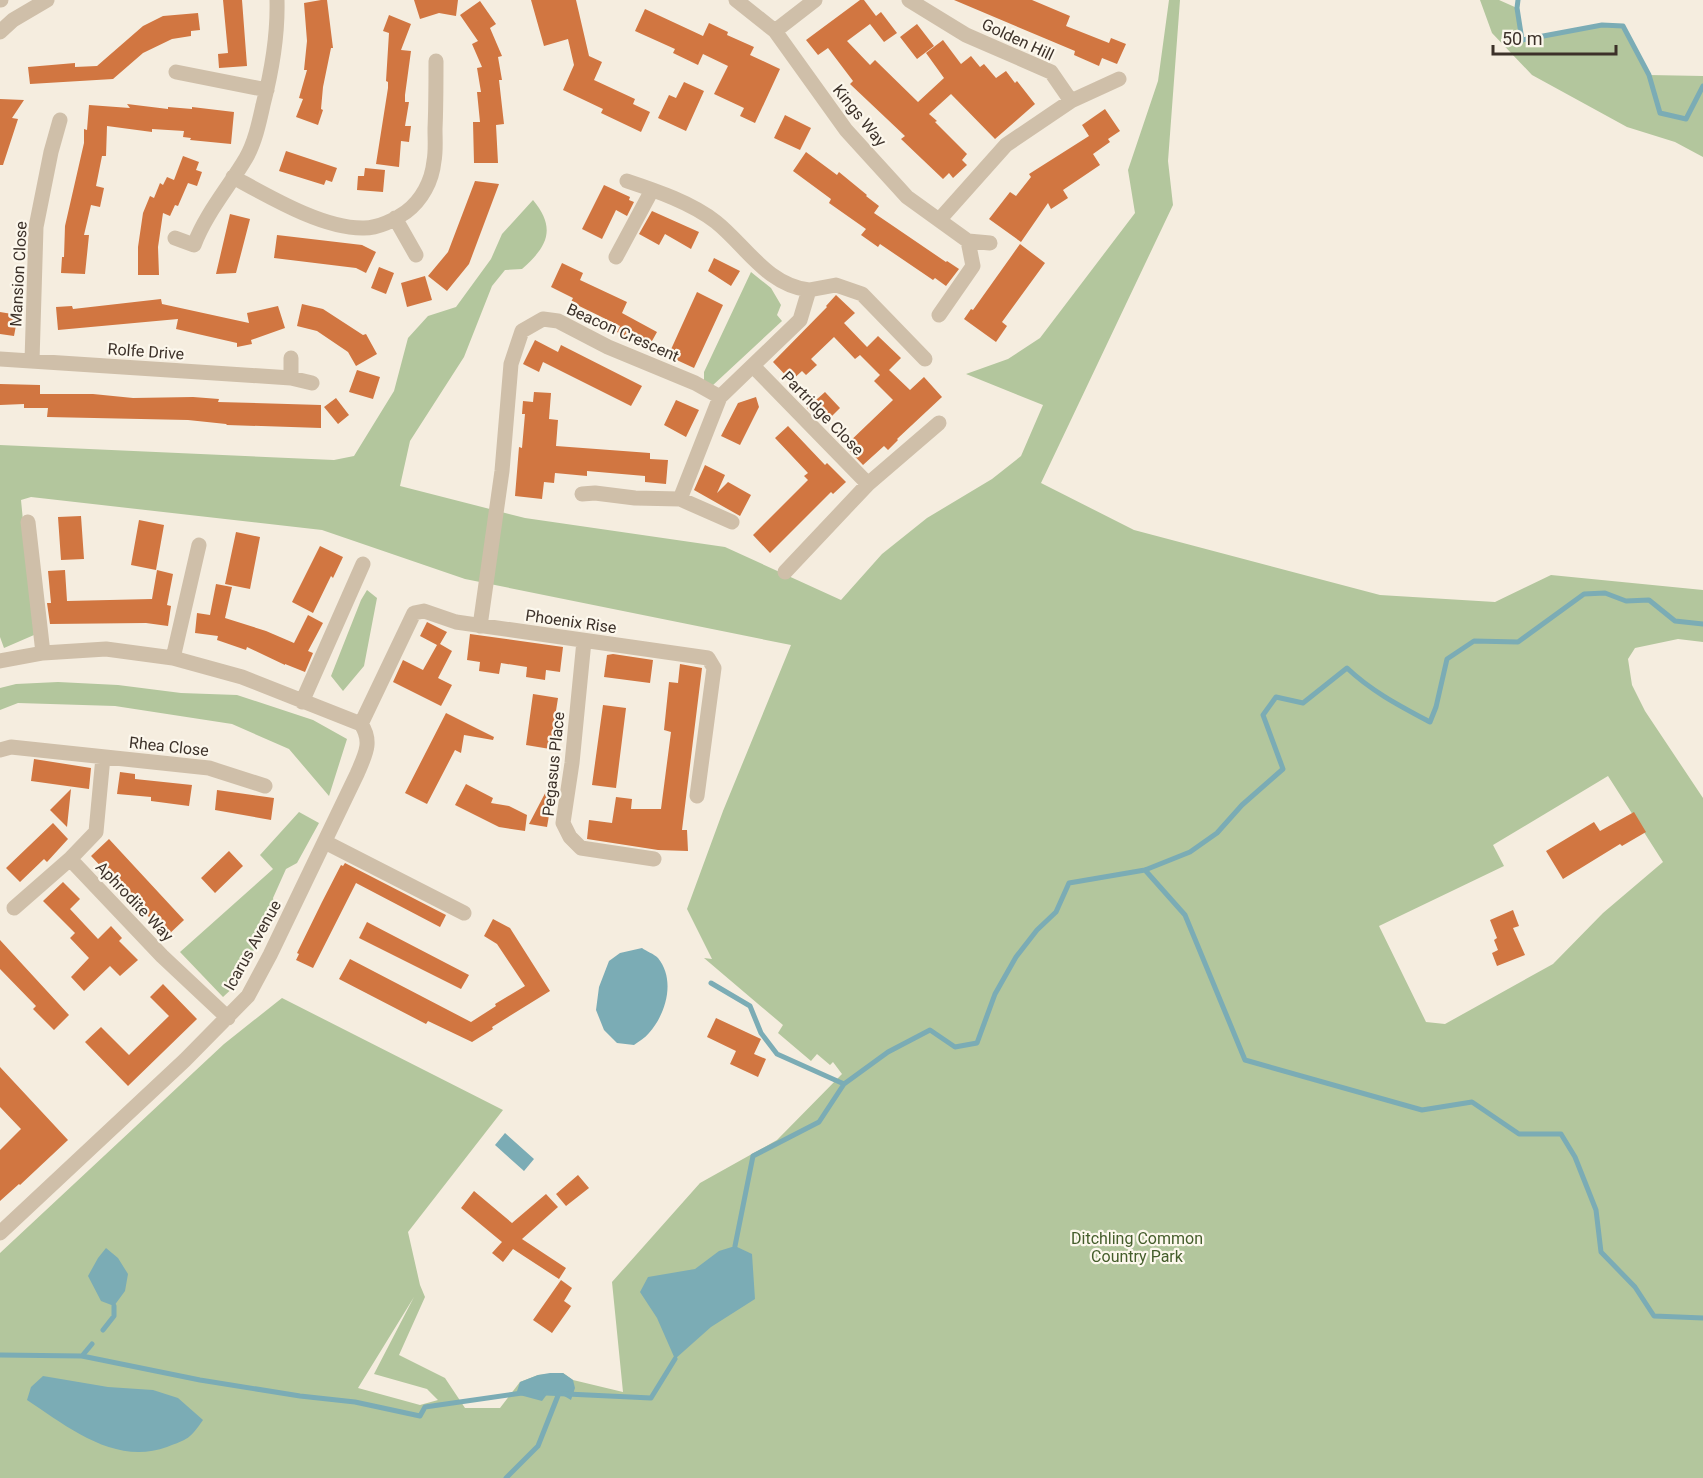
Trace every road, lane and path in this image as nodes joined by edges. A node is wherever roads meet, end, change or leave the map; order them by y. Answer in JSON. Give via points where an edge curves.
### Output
{"nodes":[{"id":1,"x":47,"y":0,"type":"edge"},
{"id":2,"x":277,"y":0,"type":"edge"},
{"id":3,"x":735,"y":0,"type":"edge"},
{"id":4,"x":815,"y":0,"type":"edge"},
{"id":5,"x":909,"y":0,"type":"edge"},
{"id":6,"x":775,"y":31,"type":"junction"},
{"id":7,"x":0,"y":32,"type":"edge"},
{"id":8,"x":436,"y":61,"type":"dead end"},
{"id":9,"x":176,"y":72,"type":"dead end"},
{"id":10,"x":1119,"y":79,"type":"dead end"},
{"id":11,"x":267,"y":90,"type":"junction"},
{"id":12,"x":1071,"y":102,"type":"junction"},
{"id":13,"x":60,"y":120,"type":"dead end"},
{"id":14,"x":233,"y":177,"type":"junction"},
{"id":15,"x":627,"y":181,"type":"dead end"},
{"id":16,"x":652,"y":190,"type":"junction"},
{"id":17,"x":395,"y":218,"type":"junction"},
{"id":18,"x":940,"y":219,"type":"junction"},
{"id":19,"x":175,"y":238,"type":"dead end"},
{"id":20,"x":969,"y":241,"type":"junction"},
{"id":21,"x":990,"y":243,"type":"dead end"},
{"id":22,"x":416,"y":255,"type":"dead end"},
{"id":23,"x":616,"y":257,"type":"dead end"},
{"id":24,"x":808,"y":290,"type":"junction"},
{"id":25,"x":939,"y":315,"type":"dead end"},
{"id":26,"x":0,"y":358,"type":"edge"},
{"id":27,"x":291,"y":358,"type":"dead end"},
{"id":28,"x":925,"y":359,"type":"dead end"},
{"id":29,"x":32,"y":361,"type":"junction"},
{"id":30,"x":753,"y":366,"type":"junction"},
{"id":31,"x":291,"y":378,"type":"junction"},
{"id":32,"x":312,"y":383,"type":"dead end"},
{"id":33,"x":720,"y":397,"type":"junction"},
{"id":34,"x":939,"y":423,"type":"dead end"},
{"id":35,"x":868,"y":484,"type":"junction"},
{"id":36,"x":582,"y":494,"type":"dead end"},
{"id":37,"x":680,"y":499,"type":"junction"},
{"id":38,"x":28,"y":522,"type":"dead end"},
{"id":39,"x":732,"y":522,"type":"dead end"},
{"id":40,"x":199,"y":545,"type":"dead end"},
{"id":41,"x":363,"y":564,"type":"dead end"},
{"id":42,"x":785,"y":572,"type":"dead end"},
{"id":43,"x":480,"y":626,"type":"junction"},
{"id":44,"x":584,"y":641,"type":"junction"},
{"id":45,"x":43,"y":653,"type":"junction"},
{"id":46,"x":173,"y":658,"type":"junction"},
{"id":47,"x":0,"y":661,"type":"edge"},
{"id":48,"x":302,"y":702,"type":"junction"},
{"id":49,"x":361,"y":724,"type":"junction"},
{"id":50,"x":0,"y":750,"type":"edge"},
{"id":51,"x":103,"y":757,"type":"junction"},
{"id":52,"x":265,"y":786,"type":"dead end"},
{"id":53,"x":697,"y":796,"type":"dead end"},
{"id":54,"x":325,"y":842,"type":"junction"},
{"id":55,"x":70,"y":859,"type":"junction"},
{"id":56,"x":654,"y":859,"type":"dead end"},
{"id":57,"x":14,"y":908,"type":"dead end"},
{"id":58,"x":464,"y":913,"type":"dead end"},
{"id":59,"x":228,"y":1018,"type":"junction"},
{"id":60,"x":0,"y":1233,"type":"edge"}],
"edges":[{"from":1,"to":7,"type":"street"},
{"from":2,"to":11,"type":"street","via":[[276,39]]},
{"from":3,"to":6,"type":"street","name":"Kings Way"},
{"from":4,"to":6,"type":"street"},
{"from":5,"to":12,"type":"street","name":"Golden Hill","via":[[966,35],[1051,72]]},
{"from":6,"to":18,"type":"street","name":"Kings Way","via":[[846,130],[907,197]]},
{"from":8,"to":17,"type":"street","via":[[435,161],[423,194]]},
{"from":9,"to":11,"type":"street"},
{"from":10,"to":12,"type":"street"},
{"from":11,"to":14,"type":"street","via":[[257,130]]},
{"from":12,"to":18,"type":"street","via":[[1006,145]]},
{"from":13,"to":29,"type":"street","name":"Mansion Close","via":[[36,227]]},
{"from":14,"to":17,"type":"street","via":[[294,209],[343,225],[364,228]]},
{"from":14,"to":19,"type":"street","via":[[194,245]]},
{"from":15,"to":16,"type":"street"},
{"from":16,"to":23,"type":"street"},
{"from":16,"to":24,"type":"street","via":[[703,213],[773,276]]},
{"from":17,"to":22,"type":"street"},
{"from":18,"to":20,"type":"street","name":"Kings Way"},
{"from":20,"to":21,"type":"street"},
{"from":20,"to":25,"type":"street","via":[[973,266]]},
{"from":24,"to":28,"type":"street","via":[[836,285],[862,294]]},
{"from":24,"to":30,"type":"street","via":[[800,320]]},
{"from":26,"to":29,"type":"street","name":"Rolfe Drive"},
{"from":27,"to":31,"type":"street"},
{"from":29,"to":31,"type":"street","name":"Rolfe Drive"},
{"from":30,"to":33,"type":"street"},
{"from":30,"to":35,"type":"street","name":"Partridge Close"},
{"from":31,"to":32,"type":"street","name":"Rolfe Drive"},
{"from":33,"to":37,"type":"street"},
{"from":33,"to":43,"type":"street","name":"Beacon Crescent","via":[[558,321],[543,319],[522,331],[511,363],[502,471]]},
{"from":34,"to":35,"type":"street"},
{"from":35,"to":42,"type":"street"},
{"from":36,"to":37,"type":"street"},
{"from":37,"to":39,"type":"street"},
{"from":38,"to":45,"type":"street"},
{"from":40,"to":46,"type":"street"},
{"from":41,"to":48,"type":"street"},
{"from":43,"to":44,"type":"street","name":"Phoenix Rise"},
{"from":43,"to":49,"type":"street","name":"Phoenix Rise","via":[[424,611],[414,613]]},
{"from":44,"to":53,"type":"street","name":"Phoenix Rise","via":[[708,658],[714,668]]},
{"from":44,"to":56,"type":"street","name":"Pegasus Place","via":[[563,823],[581,848]]},
{"from":45,"to":46,"type":"street","via":[[106,649]]},
{"from":45,"to":47,"type":"street"},
{"from":46,"to":48,"type":"street","via":[[242,677]]},
{"from":48,"to":49,"type":"street"},
{"from":49,"to":54,"type":"street","name":"Icarus Avenue","via":[[367,734],[367,752]]},
{"from":50,"to":51,"type":"street","name":"Rhea Close","via":[[11,747]]},
{"from":51,"to":52,"type":"street","name":"Rhea Close","via":[[209,768]]},
{"from":51,"to":55,"type":"street","via":[[96,832]]},
{"from":54,"to":58,"type":"street"},
{"from":54,"to":59,"type":"street","name":"Icarus Avenue","via":[[248,996]]},
{"from":55,"to":57,"type":"street","name":"Aphrodite Way"},
{"from":55,"to":59,"type":"street","name":"Aphrodite Way","via":[[162,956]]},
{"from":59,"to":60,"type":"street","name":"Icarus Avenue"}]}
